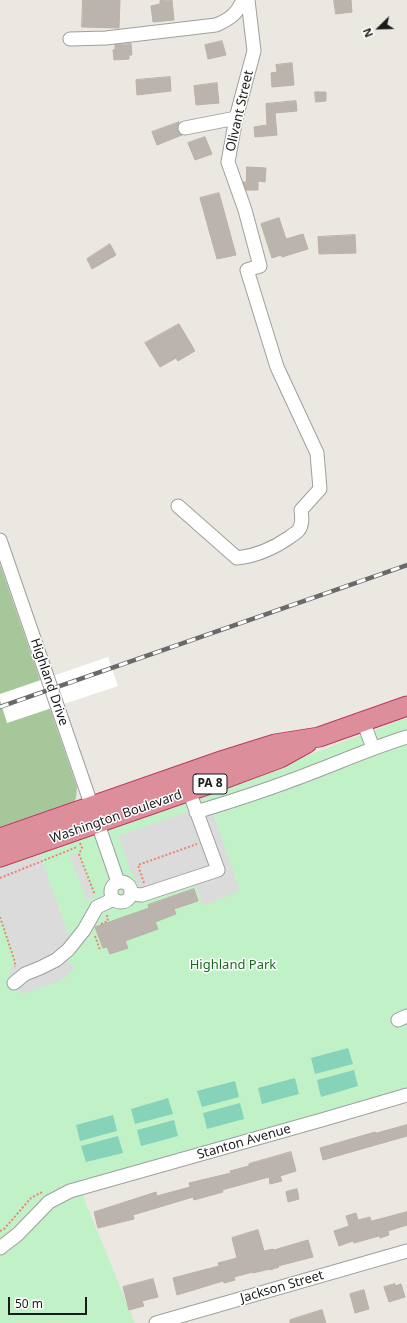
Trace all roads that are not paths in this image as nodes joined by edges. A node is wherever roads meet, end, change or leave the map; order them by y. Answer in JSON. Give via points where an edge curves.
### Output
{"nodes":[{"id":1,"x":243,"y":0,"type":"edge"},
{"id":2,"x":248,"y":0,"type":"edge"},
{"id":3,"x":70,"y":39,"type":"dead end"},
{"id":4,"x":236,"y":118,"type":"junction"},
{"id":5,"x":185,"y":128,"type":"dead end"},
{"id":6,"x":178,"y":506,"type":"dead end"},
{"id":7,"x":0,"y":540,"type":"edge"},
{"id":8,"x":407,"y":706,"type":"edge"},
{"id":9,"x":363,"y":722,"type":"junction"},
{"id":10,"x":319,"y":737,"type":"junction"},
{"id":11,"x":407,"y":737,"type":"edge"},
{"id":12,"x":373,"y":748,"type":"junction"},
{"id":13,"x":189,"y":791,"type":"junction"},
{"id":14,"x":196,"y":812,"type":"junction"},
{"id":15,"x":94,"y":815,"type":"junction"},
{"id":16,"x":0,"y":838,"type":"edge"},
{"id":17,"x":0,"y":857,"type":"edge"},
{"id":18,"x":118,"y":882,"type":"junction"},
{"id":19,"x":131,"y":894,"type":"junction"},
{"id":20,"x":114,"y":899,"type":"junction"},
{"id":21,"x":14,"y":983,"type":"dead end"},
{"id":22,"x":407,"y":1095,"type":"edge"},
{"id":23,"x":0,"y":1248,"type":"edge"},
{"id":24,"x":407,"y":1251,"type":"edge"},
{"id":25,"x":156,"y":1323,"type":"edge"}],
"edges":[{"from":1,"to":3,"type":"street","via":[[238,11],[216,25],[106,38]]},
{"from":2,"to":4,"type":"street","name":"Olivant Street","via":[[254,51]]},
{"from":4,"to":5,"type":"street"},
{"from":4,"to":6,"type":"street","name":"Olivant Street","via":[[228,162],[245,210],[260,266],[247,270],[277,367],[317,453],[320,489],[301,510],[302,520],[298,531],[263,552],[248,557],[237,558]]},
{"from":7,"to":15,"type":"street","name":"Highland Drive"},
{"from":8,"to":9,"type":"highway","name":"Washington Boulevard","number":"PA 8"},
{"from":9,"to":10,"type":"highway","name":"Washington Boulevard","number":"PA 8"},
{"from":9,"to":12,"type":"street"},
{"from":10,"to":13,"type":"highway","name":"Washington Boulevard","number":"PA 8","via":[[280,758]]},
{"from":10,"to":15,"type":"highway","name":"Washington Boulevard","number":"PA 8","via":[[275,744],[224,760]]},
{"from":11,"to":12,"type":"street"},
{"from":12,"to":14,"type":"street","via":[[292,780]]},
{"from":13,"to":14,"type":"street"},
{"from":13,"to":15,"type":"highway","name":"Washington Boulevard","number":"PA 8"},
{"from":14,"to":19,"type":"street","via":[[218,870],[142,895]]},
{"from":15,"to":16,"type":"highway","name":"Washington Boulevard","number":"PA 8"},
{"from":15,"to":17,"type":"highway","name":"Washington Boulevard","number":"PA 8"},
{"from":15,"to":18,"type":"street","name":"Highland Drive"},
{"from":18,"to":19,"type":"street","via":[[127,883]]},
{"from":18,"to":20,"type":"street","via":[[111,889]]},
{"from":19,"to":20,"type":"street","via":[[122,902]]},
{"from":20,"to":21,"type":"street","via":[[97,907],[84,930],[68,950],[56,960],[25,974]]},
{"from":22,"to":23,"type":"street","name":"Stanton Avenue","via":[[65,1193],[50,1202]]},
{"from":24,"to":25,"type":"street","name":"Jackson Street"}]}
